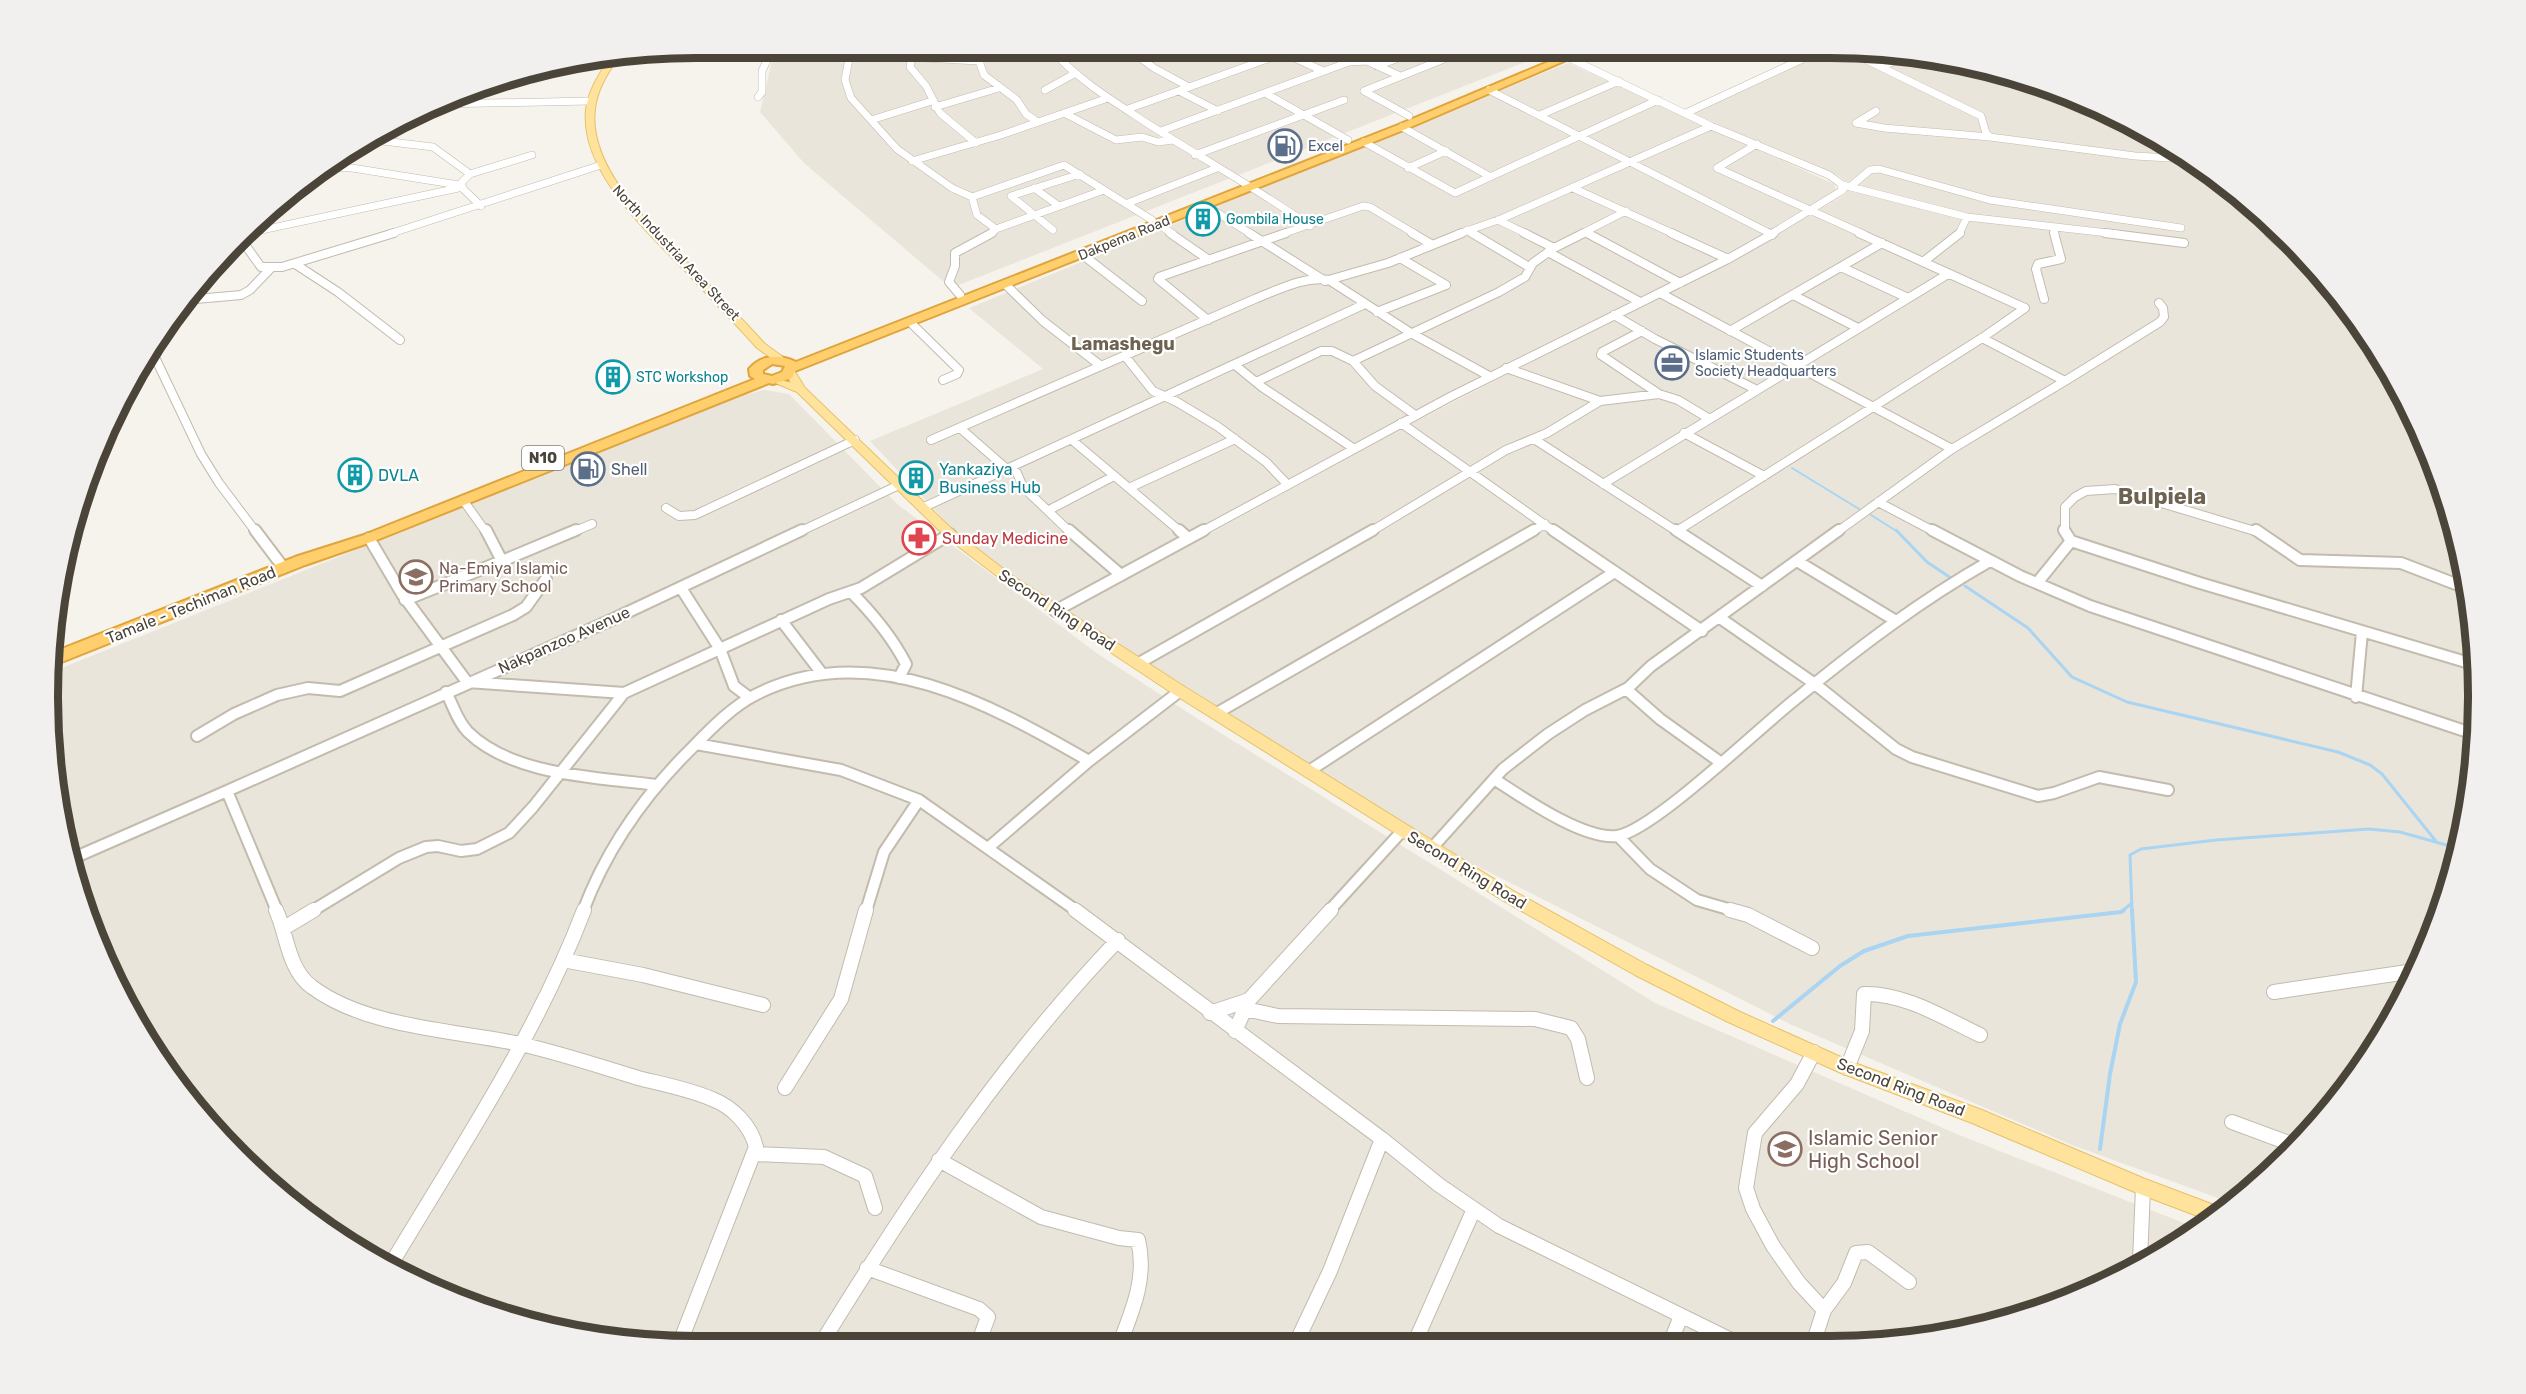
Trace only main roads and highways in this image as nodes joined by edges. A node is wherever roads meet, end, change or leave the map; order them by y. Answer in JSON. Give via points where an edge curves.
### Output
{"nodes":[{"id":1,"x":1549,"y":58,"type":"edge"},
{"id":2,"x":1551,"y":58,"type":"edge"},
{"id":3,"x":609,"y":65,"type":"edge"},
{"id":4,"x":1249,"y":185,"type":"junction"},
{"id":5,"x":1155,"y":222,"type":"junction"},
{"id":6,"x":761,"y":346,"type":"junction"},
{"id":7,"x":787,"y":365,"type":"junction"},
{"id":8,"x":763,"y":374,"type":"junction"},
{"id":9,"x":801,"y":390,"type":"junction"},
{"id":10,"x":516,"y":474,"type":"junction"},
{"id":11,"x":332,"y":549,"type":"junction"},
{"id":12,"x":60,"y":657,"type":"edge"},
{"id":13,"x":2208,"y":1211,"type":"edge"}],
"edges":[{"from":1,"to":4,"type":"highway","name":"Dakpema Road","number":"N10"},
{"from":2,"to":4,"type":"highway","name":"Dakpema Road","number":"N10","via":[[1402,127]]},
{"from":3,"to":6,"type":"main road","name":"North Industrial Area Street","via":[[590,101],[601,165],[634,211]]},
{"from":4,"to":5,"type":"highway","name":"Dakpema Road","number":"N10"},
{"from":4,"to":5,"type":"highway","name":"Dakpema Road","number":"N10"},
{"from":5,"to":7,"type":"highway","name":"Dakpema Road","number":"N10"},
{"from":5,"to":7,"type":"highway","name":"Dakpema Road","number":"N10","via":[[1006,285]]},
{"from":6,"to":7,"type":"main road","name":"North Industrial Area Street"},
{"from":6,"to":8,"type":"main road"},
{"from":7,"to":8,"type":"highway","number":"N10"},
{"from":7,"to":8,"type":"highway","number":"N10","via":[[783,377]]},
{"from":7,"to":9,"type":"main road","name":"Second Ring Road"},
{"from":8,"to":9,"type":"main road","name":"Second Ring Road"},
{"from":8,"to":10,"type":"highway","number":"N10"},
{"from":9,"to":13,"type":"main road","name":"Second Ring Road","via":[[978,557],[1180,691],[1507,895],[1641,970],[1847,1068],[1976,1116]]},
{"from":10,"to":11,"type":"highway","number":"N10"},
{"from":10,"to":11,"type":"highway","number":"N10","via":[[463,500]]},
{"from":11,"to":12,"type":"highway","name":"Tamale - Techiman Road","number":"N10"}]}
